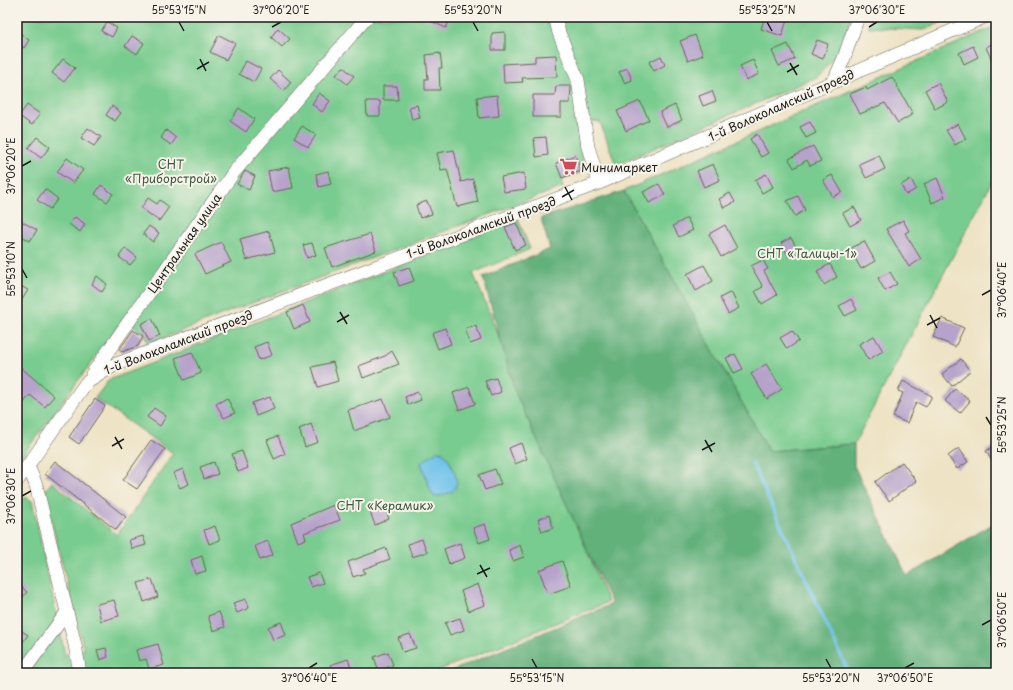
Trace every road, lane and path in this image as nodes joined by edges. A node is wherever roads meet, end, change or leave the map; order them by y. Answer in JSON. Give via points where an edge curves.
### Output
{"nodes":[{"id":1,"x":366,"y":17,"type":"edge"},
{"id":2,"x":555,"y":17,"type":"edge"},
{"id":3,"x":858,"y":17,"type":"edge"},
{"id":4,"x":984,"y":17,"type":"edge"},
{"id":5,"x":834,"y":81,"type":"junction"},
{"id":6,"x":599,"y":184,"type":"junction"},
{"id":7,"x":86,"y":382,"type":"junction"},
{"id":8,"x":28,"y":466,"type":"junction"},
{"id":9,"x":17,"y":481,"type":"edge"},
{"id":10,"x":67,"y":612,"type":"junction"},
{"id":11,"x":22,"y":673,"type":"edge"},
{"id":12,"x":80,"y":673,"type":"edge"}],
"edges":[{"from":1,"to":7,"type":"street","name":"Центральная улица","via":[[234,172]]},
{"from":2,"to":6,"type":"street","via":[[578,80],[588,147]]},
{"from":3,"to":5,"type":"street"},
{"from":4,"to":5,"type":"street","name":"1-й Волоколамский проезд"},
{"from":5,"to":6,"type":"street","name":"1-й Волоколамский проезд"},
{"from":6,"to":7,"type":"street","name":"1-й Волоколамский проезд","via":[[125,361],[102,371]]},
{"from":7,"to":8,"type":"street","name":"1-й Волоколамский проезд"},
{"from":8,"to":9,"type":"street","name":"1-й Волоколамский проезд"},
{"from":8,"to":10,"type":"street","via":[[36,485]]},
{"from":10,"to":11,"type":"street"},
{"from":10,"to":12,"type":"street"}]}
